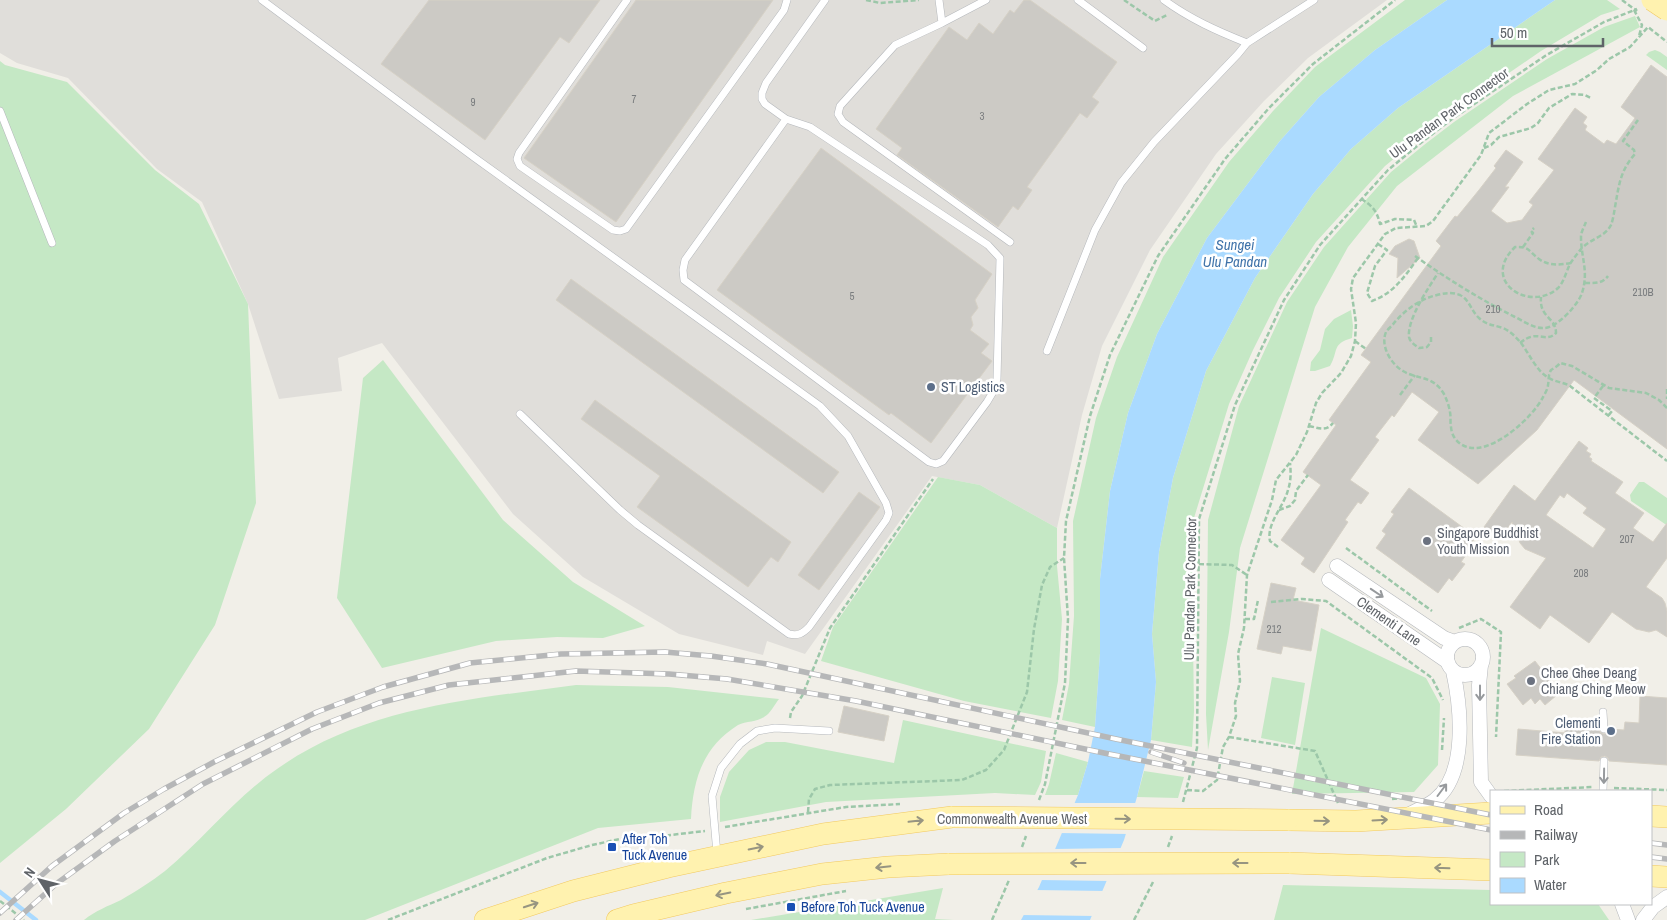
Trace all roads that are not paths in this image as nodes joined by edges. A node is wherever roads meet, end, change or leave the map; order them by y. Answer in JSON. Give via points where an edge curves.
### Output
{"nodes":[{"id":1,"x":262,"y":0,"type":"edge"},
{"id":2,"x":627,"y":0,"type":"edge"},
{"id":3,"x":787,"y":0,"type":"edge"},
{"id":4,"x":825,"y":0,"type":"edge"},
{"id":5,"x":940,"y":0,"type":"edge"},
{"id":6,"x":986,"y":0,"type":"edge"},
{"id":7,"x":1078,"y":0,"type":"edge"},
{"id":8,"x":1164,"y":0,"type":"edge"},
{"id":9,"x":1314,"y":0,"type":"edge"},
{"id":10,"x":1643,"y":6,"type":"edge"},
{"id":11,"x":1667,"y":10,"type":"edge"},
{"id":12,"x":942,"y":23,"type":"junction"},
{"id":13,"x":1247,"y":43,"type":"junction"},
{"id":14,"x":1143,"y":48,"type":"dead end"},
{"id":15,"x":0,"y":111,"type":"edge"},
{"id":16,"x":786,"y":119,"type":"junction"},
{"id":17,"x":1010,"y":242,"type":"dead end"},
{"id":18,"x":52,"y":243,"type":"dead end"},
{"id":19,"x":1047,"y":351,"type":"dead end"},
{"id":20,"x":520,"y":414,"type":"dead end"},
{"id":21,"x":1337,"y":566,"type":"dead end"},
{"id":22,"x":1329,"y":580,"type":"dead end"},
{"id":23,"x":1455,"y":642,"type":"junction"},
{"id":24,"x":1481,"y":665,"type":"junction"},
{"id":25,"x":1451,"y":666,"type":"junction"},
{"id":26,"x":1603,"y":712,"type":"dead end"},
{"id":27,"x":1604,"y":729,"type":"dead end"},
{"id":28,"x":829,"y":731,"type":"dead end"},
{"id":29,"x":1604,"y":761,"type":"dead end"},
{"id":30,"x":1603,"y":789,"type":"edge"},
{"id":31,"x":1493,"y":790,"type":"edge"},
{"id":32,"x":1490,"y":813,"type":"edge"},
{"id":33,"x":1652,"y":816,"type":"edge"},
{"id":34,"x":1667,"y":817,"type":"edge"},
{"id":35,"x":1403,"y":818,"type":"junction"},
{"id":36,"x":718,"y":856,"type":"junction"},
{"id":37,"x":1490,"y":870,"type":"edge"},
{"id":38,"x":1652,"y":876,"type":"edge"},
{"id":39,"x":1667,"y":877,"type":"edge"},
{"id":40,"x":1667,"y":897,"type":"edge"},
{"id":41,"x":1622,"y":905,"type":"edge"},
{"id":42,"x":485,"y":920,"type":"edge"},
{"id":43,"x":618,"y":920,"type":"edge"},
{"id":44,"x":1628,"y":920,"type":"edge"},
{"id":45,"x":1643,"y":920,"type":"edge"}],
"edges":[{"from":1,"to":20,"type":"lane","via":[[483,164],[820,406],[848,436],[889,513],[808,627],[797,636],[789,634],[638,525]]},
{"from":2,"to":3,"type":"lane","via":[[517,160],[520,166],[620,232],[778,18]]},
{"from":4,"to":16,"type":"lane","via":[[766,83],[762,94],[765,104]]},
{"from":5,"to":12,"type":"lane"},
{"from":6,"to":12,"type":"lane"},
{"from":7,"to":14,"type":"lane"},
{"from":8,"to":13,"type":"lane","via":[[1213,30]]},
{"from":9,"to":13,"type":"lane"},
{"from":10,"to":11,"type":"main road","bridge":true},
{"from":12,"to":17,"type":"lane","via":[[890,48],[840,106],[838,114],[843,122]]},
{"from":13,"to":19,"type":"lane","via":[[1154,142],[1121,183],[1095,230]]},
{"from":15,"to":18,"type":"lane"},
{"from":16,"to":16,"type":"lane","via":[[810,127],[988,246],[1000,258],[997,379],[987,402],[943,461],[929,462],[684,280],[685,260]]},
{"from":21,"to":23,"type":"street","name":"Clementi Lane","one_way":true,"via":[[1444,638]]},
{"from":22,"to":25,"type":"street","name":"Clementi Lane"},
{"from":23,"to":24,"type":"street","name":"Clementi Lane","via":[[1466,639],[1476,643],[1482,653]]},
{"from":23,"to":25,"type":"street","via":[[1448,651]]},
{"from":24,"to":25,"type":"street","via":[[1469,674],[1458,674]]},
{"from":24,"to":31,"type":"street","name":"Clementi Lane","one_way":true,"via":[[1481,782]]},
{"from":35,"to":25,"type":"street","one_way":true,"via":[[1436,799],[1450,780],[1457,759],[1460,721],[1458,693]]},
{"from":26,"to":27,"type":"lane"},
{"from":28,"to":36,"type":"lane","via":[[775,728],[757,731],[740,744],[721,768],[712,796]]},
{"from":29,"to":30,"type":"lane","one_way":true},
{"from":32,"to":35,"type":"main road","name":"Commonwealth Avenue West"},
{"from":33,"to":34,"type":"main road"},
{"from":36,"to":35,"type":"main road","name":"Commonwealth Avenue West","one_way":true,"bridge":true,"via":[[823,834],[952,817],[1356,821]]},
{"from":42,"to":36,"type":"main road","name":"Commonwealth Avenue West","one_way":true,"via":[[573,891]]},
{"from":37,"to":43,"type":"main road","one_way":true,"bridge":true,"via":[[1289,862],[888,867],[822,874],[726,893]]},
{"from":38,"to":39,"type":"main road"},
{"from":40,"to":45,"type":"street"},
{"from":41,"to":44,"type":"street"}]}
